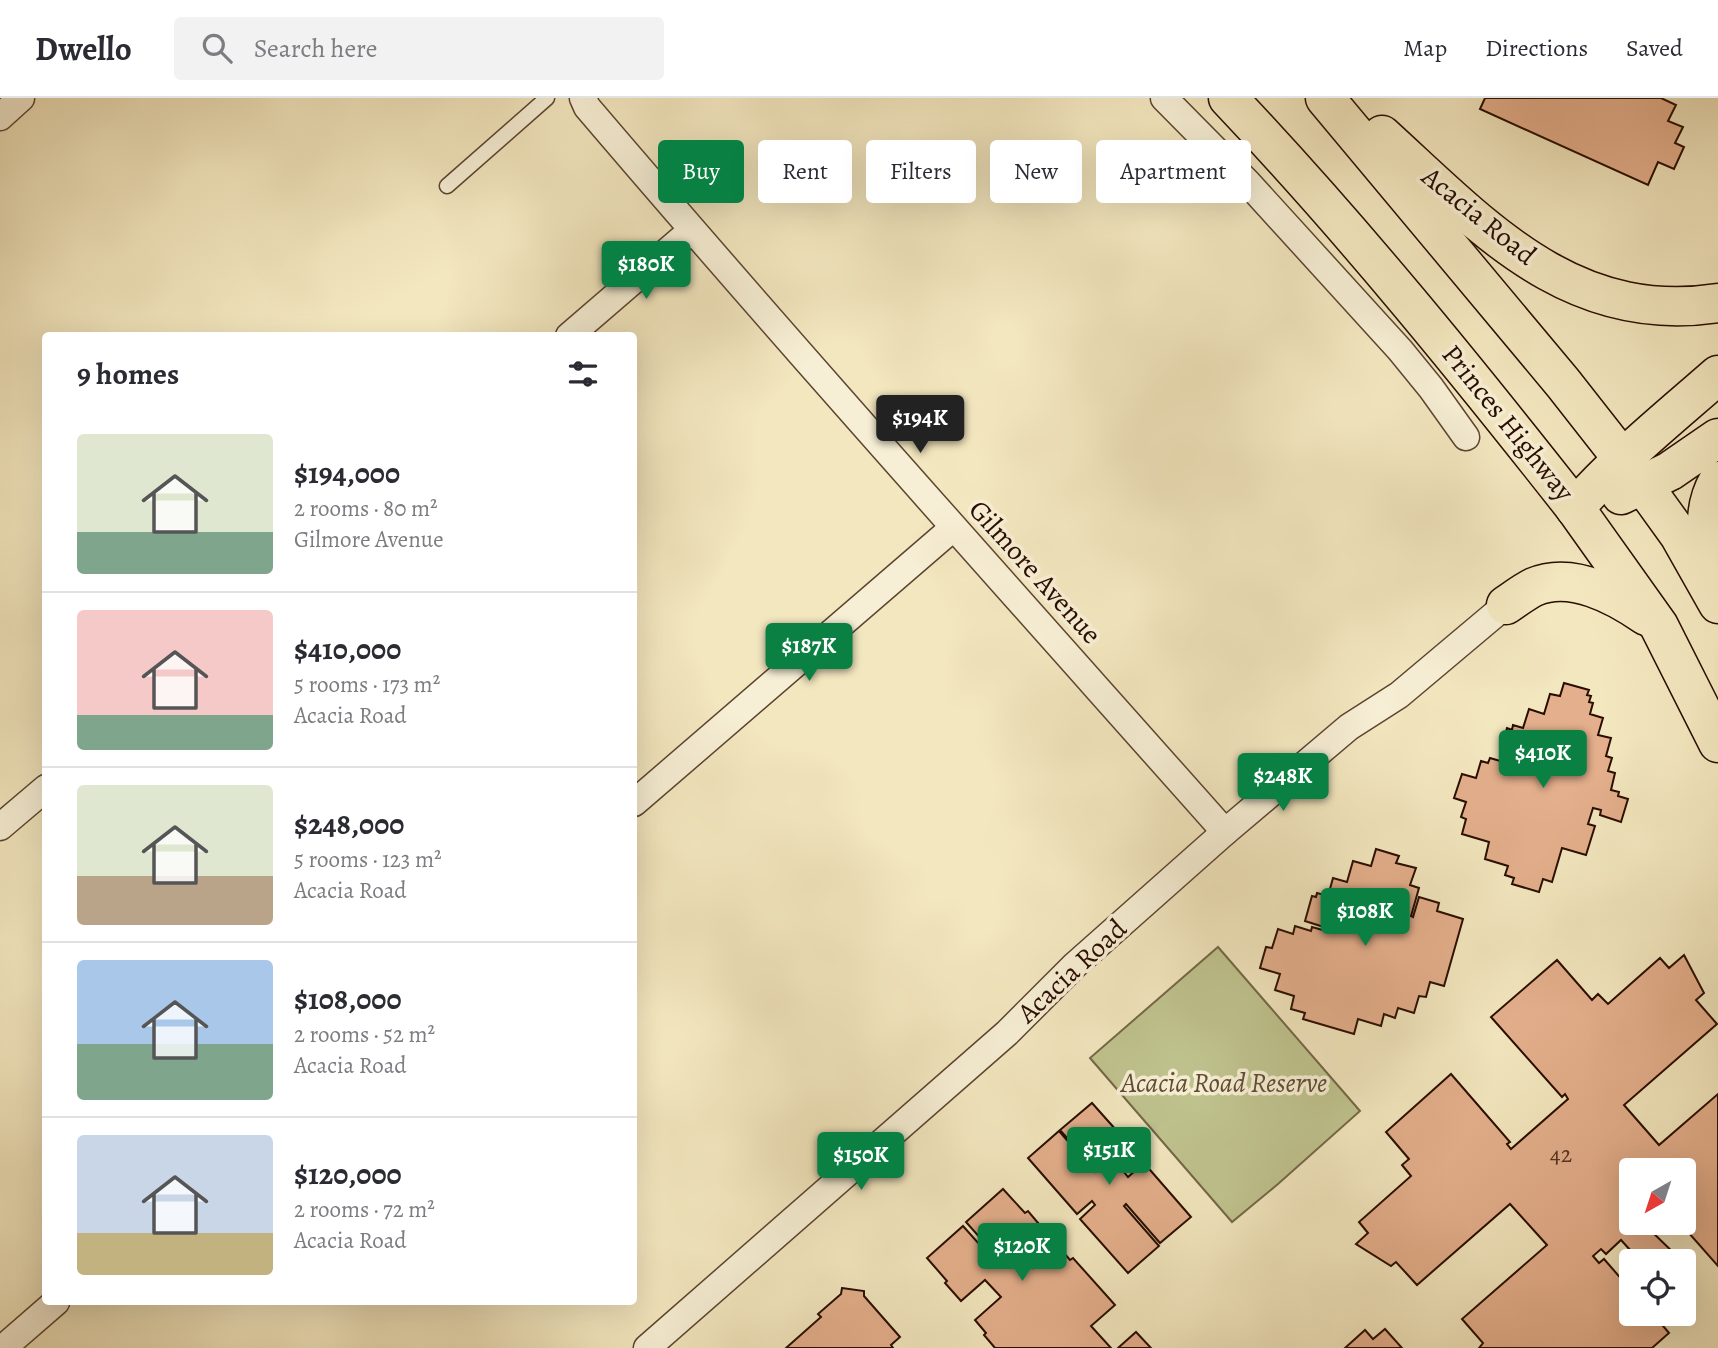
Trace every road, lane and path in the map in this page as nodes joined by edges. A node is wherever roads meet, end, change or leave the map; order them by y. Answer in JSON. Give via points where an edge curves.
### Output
{"nodes":[{"id":1,"x":21,"y":98,"type":"edge"},
{"id":2,"x":547,"y":98,"type":"edge"},
{"id":3,"x":583,"y":98,"type":"edge"},
{"id":4,"x":1164,"y":98,"type":"edge"},
{"id":5,"x":1228,"y":98,"type":"edge"},
{"id":6,"x":1325,"y":98,"type":"edge"},
{"id":7,"x":1342,"y":98,"type":"edge"},
{"id":8,"x":0,"y":117,"type":"edge"},
{"id":9,"x":447,"y":186,"type":"dead end"},
{"id":10,"x":692,"y":230,"type":"junction"},
{"id":11,"x":1718,"y":303,"type":"edge"},
{"id":12,"x":574,"y":332,"type":"edge"},
{"id":13,"x":1718,"y":375,"type":"edge"},
{"id":14,"x":1466,"y":437,"type":"dead end"},
{"id":15,"x":1718,"y":438,"type":"edge"},
{"id":16,"x":1632,"y":472,"type":"junction"},
{"id":17,"x":1718,"y":481,"type":"edge"},
{"id":18,"x":1575,"y":508,"type":"junction"},
{"id":19,"x":953,"y":528,"type":"junction"},
{"id":20,"x":1717,"y":603,"type":"edge"},
{"id":21,"x":1506,"y":605,"type":"joint"},
{"id":22,"x":1659,"y":626,"type":"junction"},
{"id":23,"x":1718,"y":743,"type":"edge"},
{"id":24,"x":42,"y":791,"type":"edge"},
{"id":25,"x":637,"y":800,"type":"edge"},
{"id":26,"x":0,"y":827,"type":"edge"},
{"id":27,"x":1225,"y":832,"type":"junction"},
{"id":28,"x":53,"y":1305,"type":"edge"},
{"id":29,"x":3,"y":1348,"type":"edge"},
{"id":30,"x":647,"y":1348,"type":"edge"}],
"edges":[{"from":1,"to":8,"type":"street"},
{"from":2,"to":9,"type":"lane"},
{"from":3,"to":10,"type":"street","name":"Gilmore Avenue"},
{"from":4,"to":14,"type":"street","name":"Princes Highway","via":[[1400,350]]},
{"from":5,"to":18,"type":"main road","name":"Princes Highway","via":[[1374,259]]},
{"from":6,"to":16,"type":"main road"},
{"from":7,"to":11,"type":"main road","name":"Acacia Road","via":[[1496,237],[1553,274],[1631,302],[1679,307]]},
{"from":10,"to":12,"type":"street"},
{"from":10,"to":19,"type":"street","name":"Gilmore Avenue"},
{"from":13,"to":16,"type":"main road"},
{"from":15,"to":16,"type":"main road","via":[[1683,463]]},
{"from":16,"to":18,"type":"main road","via":[[1598,482]]},
{"from":16,"to":20,"type":"main road","via":[[1679,535]]},
{"from":17,"to":20,"type":"main road","via":[[1706,524]]},
{"from":18,"to":22,"type":"main road","name":"Princes Highway"},
{"from":19,"to":25,"type":"street"},
{"from":19,"to":27,"type":"street","name":"Gilmore Avenue"},
{"from":21,"to":22,"type":"main road","via":[[1546,583],[1577,584],[1616,597]]},
{"from":21,"to":27,"type":"street","name":"Acacia Road","via":[[1399,695],[1349,727]]},
{"from":22,"to":23,"type":"main road","name":"Princes Highway"},
{"from":24,"to":26,"type":"street"},
{"from":27,"to":30,"type":"street","name":"Acacia Road","via":[[1007,1032]]},
{"from":28,"to":29,"type":"street"}]}
